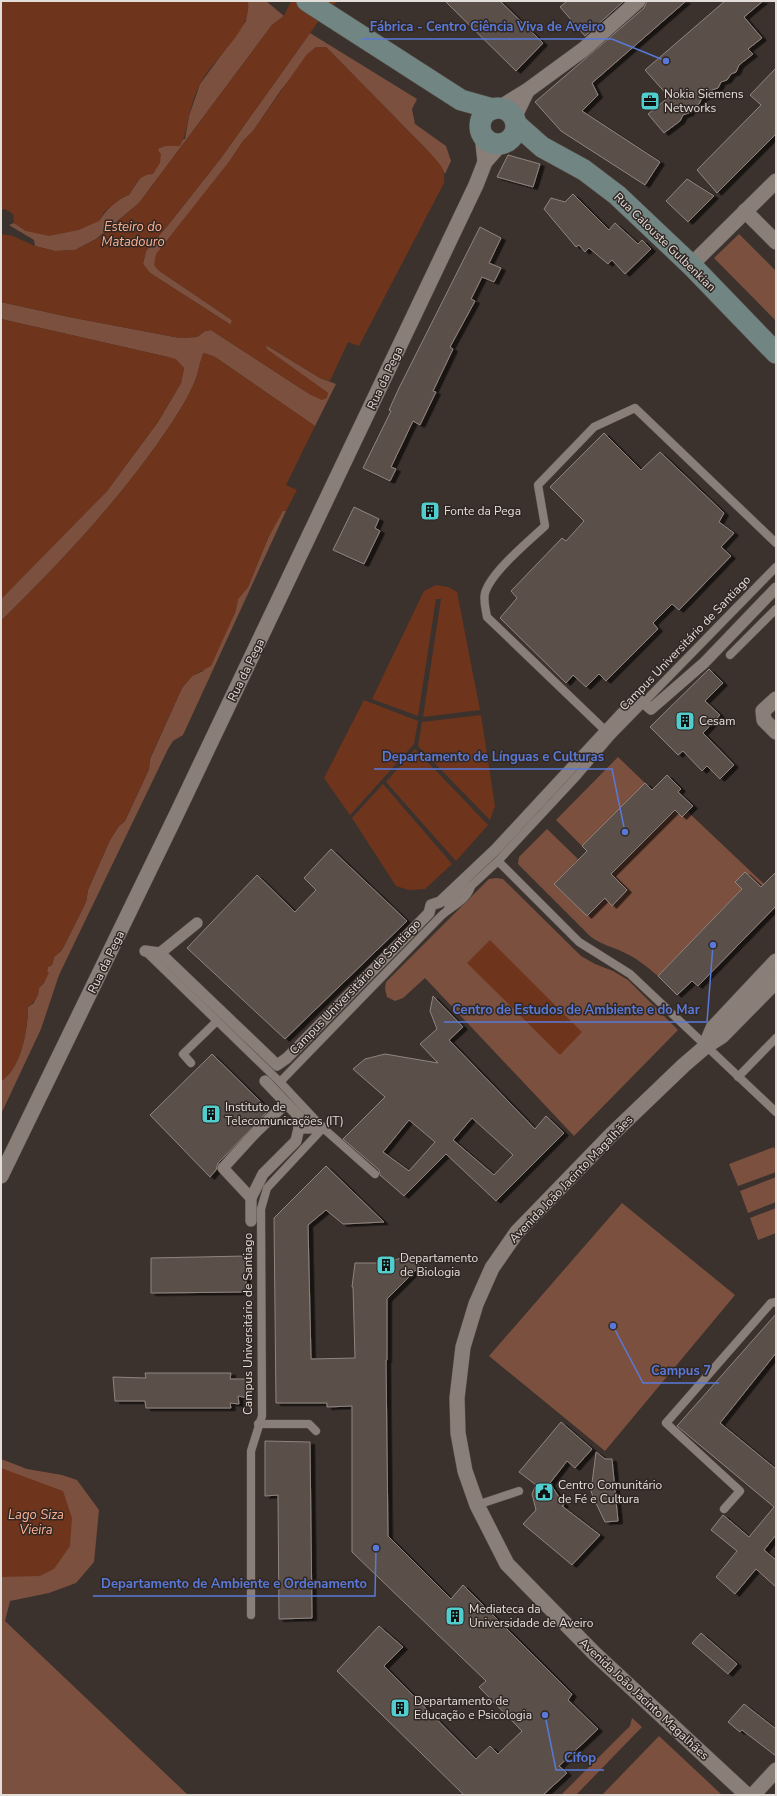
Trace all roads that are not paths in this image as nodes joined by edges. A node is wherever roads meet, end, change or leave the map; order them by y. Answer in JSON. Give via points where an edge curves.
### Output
{"nodes":[{"id":1,"x":307,"y":1,"type":"edge"},
{"id":2,"x":638,"y":1,"type":"edge"},
{"id":3,"x":461,"y":100,"type":"junction"},
{"id":4,"x":506,"y":115,"type":"junction"},
{"id":5,"x":481,"y":131,"type":"junction"},
{"id":6,"x":503,"y":143,"type":"junction"},
{"id":7,"x":542,"y":147,"type":"junction"},
{"id":8,"x":485,"y":162,"type":"junction"},
{"id":9,"x":776,"y":181,"type":"edge"},
{"id":10,"x":745,"y":211,"type":"junction"},
{"id":11,"x":776,"y":242,"type":"edge"},
{"id":12,"x":691,"y":265,"type":"junction"},
{"id":13,"x":776,"y":353,"type":"edge"},
{"id":14,"x":776,"y":543,"type":"edge"},
{"id":15,"x":776,"y":567,"type":"edge"},
{"id":16,"x":776,"y":588,"type":"edge"},
{"id":17,"x":776,"y":609,"type":"edge"},
{"id":18,"x":730,"y":655,"type":"dead end"},
{"id":19,"x":776,"y":699,"type":"edge"},
{"id":20,"x":644,"y":702,"type":"junction"},
{"id":21,"x":776,"y":732,"type":"edge"},
{"id":22,"x":608,"y":734,"type":"junction"},
{"id":23,"x":498,"y":862,"type":"junction"},
{"id":24,"x":197,"y":923,"type":"dead end"},
{"id":25,"x":145,"y":951,"type":"joint"},
{"id":26,"x":160,"y":954,"type":"junction"},
{"id":27,"x":776,"y":961,"type":"edge"},
{"id":28,"x":776,"y":981,"type":"edge"},
{"id":29,"x":217,"y":1021,"type":"junction"},
{"id":30,"x":776,"y":1038,"type":"edge"},
{"id":31,"x":705,"y":1047,"type":"junction"},
{"id":32,"x":191,"y":1063,"type":"dead end"},
{"id":33,"x":738,"y":1077,"type":"junction"},
{"id":34,"x":265,"y":1081,"type":"dead end"},
{"id":35,"x":280,"y":1082,"type":"junction"},
{"id":36,"x":286,"y":1103,"type":"junction"},
{"id":37,"x":775,"y":1110,"type":"edge"},
{"id":38,"x":299,"y":1128,"type":"junction"},
{"id":39,"x":324,"y":1128,"type":"junction"},
{"id":40,"x":375,"y":1174,"type":"dead end"},
{"id":41,"x":1,"y":1176,"type":"edge"},
{"id":42,"x":251,"y":1198,"type":"junction"},
{"id":43,"x":251,"y":1222,"type":"dead end"},
{"id":44,"x":776,"y":1302,"type":"edge"},
{"id":45,"x":258,"y":1424,"type":"junction"},
{"id":46,"x":316,"y":1431,"type":"dead end"},
{"id":47,"x":519,"y":1491,"type":"dead end"},
{"id":48,"x":477,"y":1506,"type":"junction"},
{"id":49,"x":724,"y":1509,"type":"dead end"},
{"id":50,"x":251,"y":1615,"type":"dead end"},
{"id":51,"x":776,"y":1770,"type":"edge"},
{"id":52,"x":747,"y":1795,"type":"edge"},
{"id":53,"x":753,"y":1795,"type":"edge"}],
"edges":[{"from":1,"to":3,"type":"main road"},
{"from":2,"to":4,"type":"street","via":[[584,49],[528,90]]},
{"from":3,"to":4,"type":"main road"},
{"from":3,"to":5,"type":"main road"},
{"from":4,"to":5,"type":"main road","via":[[487,112],[483,116]]},
{"from":4,"to":6,"type":"main road","via":[[514,135]]},
{"from":4,"to":7,"type":"main road","name":"Rua Calouste Gulbenkian"},
{"from":5,"to":6,"type":"main road","via":[[490,142]]},
{"from":5,"to":8,"type":"street","name":"Rua da Pega"},
{"from":6,"to":7,"type":"main road","name":"Rua Calouste Gulbenkian"},
{"from":6,"to":8,"type":"street","name":"Rua da Pega"},
{"from":7,"to":12,"type":"main road","name":"Rua Calouste Gulbenkian","via":[[584,170],[617,195]]},
{"from":8,"to":41,"type":"street","name":"Rua da Pega","via":[[120,934]]},
{"from":9,"to":10,"type":"street"},
{"from":10,"to":11,"type":"street"},
{"from":10,"to":12,"type":"street"},
{"from":12,"to":13,"type":"main road","name":"Rua Calouste Gulbenkian"},
{"from":14,"to":22,"type":"lane","via":[[635,408],[594,427],[538,485],[544,526],[494,576],[485,593],[487,617]]},
{"from":15,"to":20,"type":"lane","name":"Campus Universitário de Santiago"},
{"from":16,"to":20,"type":"street","via":[[704,663],[651,709]]},
{"from":17,"to":18,"type":"lane"},
{"from":19,"to":21,"type":"street","via":[[763,711],[764,720]]},
{"from":20,"to":22,"type":"street","via":[[637,697]]},
{"from":22,"to":23,"type":"lane","name":"Campus Universitário de Santiago","via":[[576,776]]},
{"from":22,"to":26,"type":"street","via":[[496,849],[440,902],[431,905],[429,913],[277,1065]]},
{"from":23,"to":31,"type":"lane","via":[[579,942],[630,974]]},
{"from":23,"to":35,"type":"lane","name":"Campus Universitário de Santiago","via":[[471,886],[469,892],[455,907],[448,910]]},
{"from":24,"to":26,"type":"street"},
{"from":25,"to":26,"type":"street"},
{"from":25,"to":29,"type":"lane"},
{"from":27,"to":31,"type":"street","name":"Avenida João Jacinto Magalhães","via":[[713,1028]]},
{"from":28,"to":31,"type":"street","name":"Avenida João Jacinto Magalhães","via":[[722,1036]]},
{"from":29,"to":32,"type":"lane","via":[[183,1054]]},
{"from":29,"to":35,"type":"lane"},
{"from":30,"to":33,"type":"lane"},
{"from":31,"to":33,"type":"lane"},
{"from":31,"to":48,"type":"street","name":"Avenida João Jacinto Magalhães","via":[[611,1135],[517,1232],[492,1268],[476,1304],[463,1347],[457,1398],[458,1433],[465,1471]]},
{"from":33,"to":37,"type":"lane"},
{"from":34,"to":36,"type":"street"},
{"from":35,"to":39,"type":"lane"},
{"from":36,"to":38,"type":"street","via":[[299,1116]]},
{"from":36,"to":42,"type":"street","via":[[223,1168]]},
{"from":38,"to":39,"type":"street"},
{"from":38,"to":42,"type":"street","via":[[296,1141],[263,1174]]},
{"from":39,"to":40,"type":"lane"},
{"from":39,"to":45,"type":"lane","name":"Campus Universitário de Santiago","via":[[267,1188],[261,1209],[262,1416]]},
{"from":42,"to":43,"type":"street"},
{"from":44,"to":49,"type":"lane","via":[[771,1303],[666,1423],[740,1491]]},
{"from":45,"to":46,"type":"lane","via":[[309,1424]]},
{"from":45,"to":50,"type":"lane","name":"Campus Universitário de Santiago","via":[[251,1451]]},
{"from":47,"to":48,"type":"lane"},
{"from":48,"to":52,"type":"street","name":"Avenida João Jacinto Magalhães","via":[[507,1564],[594,1653]]},
{"from":51,"to":53,"type":"street"}]}
